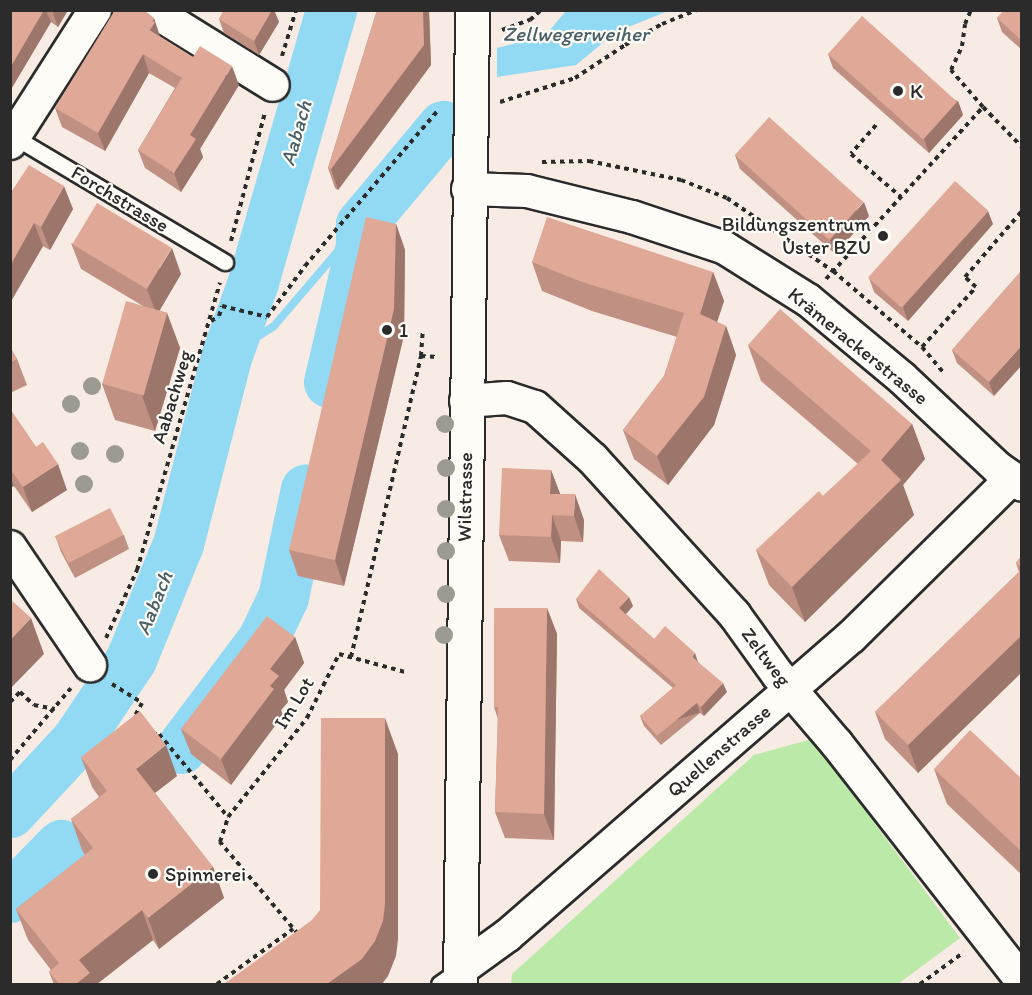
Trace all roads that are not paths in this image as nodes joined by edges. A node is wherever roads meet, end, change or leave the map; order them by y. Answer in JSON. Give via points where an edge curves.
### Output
{"nodes":[{"id":1,"x":95,"y":10,"type":"edge"},
{"id":2,"x":152,"y":10,"type":"edge"},
{"id":3,"x":472,"y":10,"type":"edge"},
{"id":4,"x":273,"y":85,"type":"road end"},
{"id":5,"x":12,"y":138,"type":"edge"},
{"id":6,"x":468,"y":189,"type":"junction"},
{"id":7,"x":225,"y":262,"type":"road end"},
{"id":8,"x":466,"y":401,"type":"junction"},
{"id":9,"x":1017,"y":481,"type":"edge"},
{"id":10,"x":10,"y":547,"type":"edge"},
{"id":11,"x":97,"y":672,"type":"road end"},
{"id":12,"x":789,"y":689,"type":"junction"},
{"id":13,"x":453,"y":979,"type":"edge"},
{"id":14,"x":1022,"y":981,"type":"edge"}],
"edges":[{"from":1,"to":5,"type":"street","name":"Forchstrasse"},
{"from":2,"to":4,"type":"street"},
{"from":3,"to":6,"type":"street","name":"Wilstrasse"},
{"from":5,"to":7,"type":"lane","name":"Forchstrasse"},
{"from":6,"to":8,"type":"street","name":"Wilstrasse"},
{"from":6,"to":9,"type":"street","name":"Krämerackerstrasse","via":[[526,191],[642,220],[724,248],[808,300]]},
{"from":8,"to":12,"type":"street","name":"Zeltweg","via":[[507,398],[535,407],[594,459],[734,614]]},
{"from":8,"to":13,"type":"street","name":"Wilstrasse"},
{"from":9,"to":12,"type":"street","name":"Quellenstrasse","via":[[851,637]]},
{"from":10,"to":11,"type":"street"},
{"from":12,"to":13,"type":"street","name":"Quellenstrasse"},
{"from":12,"to":14,"type":"street","name":"Zeltweg","via":[[837,744]]}]}
